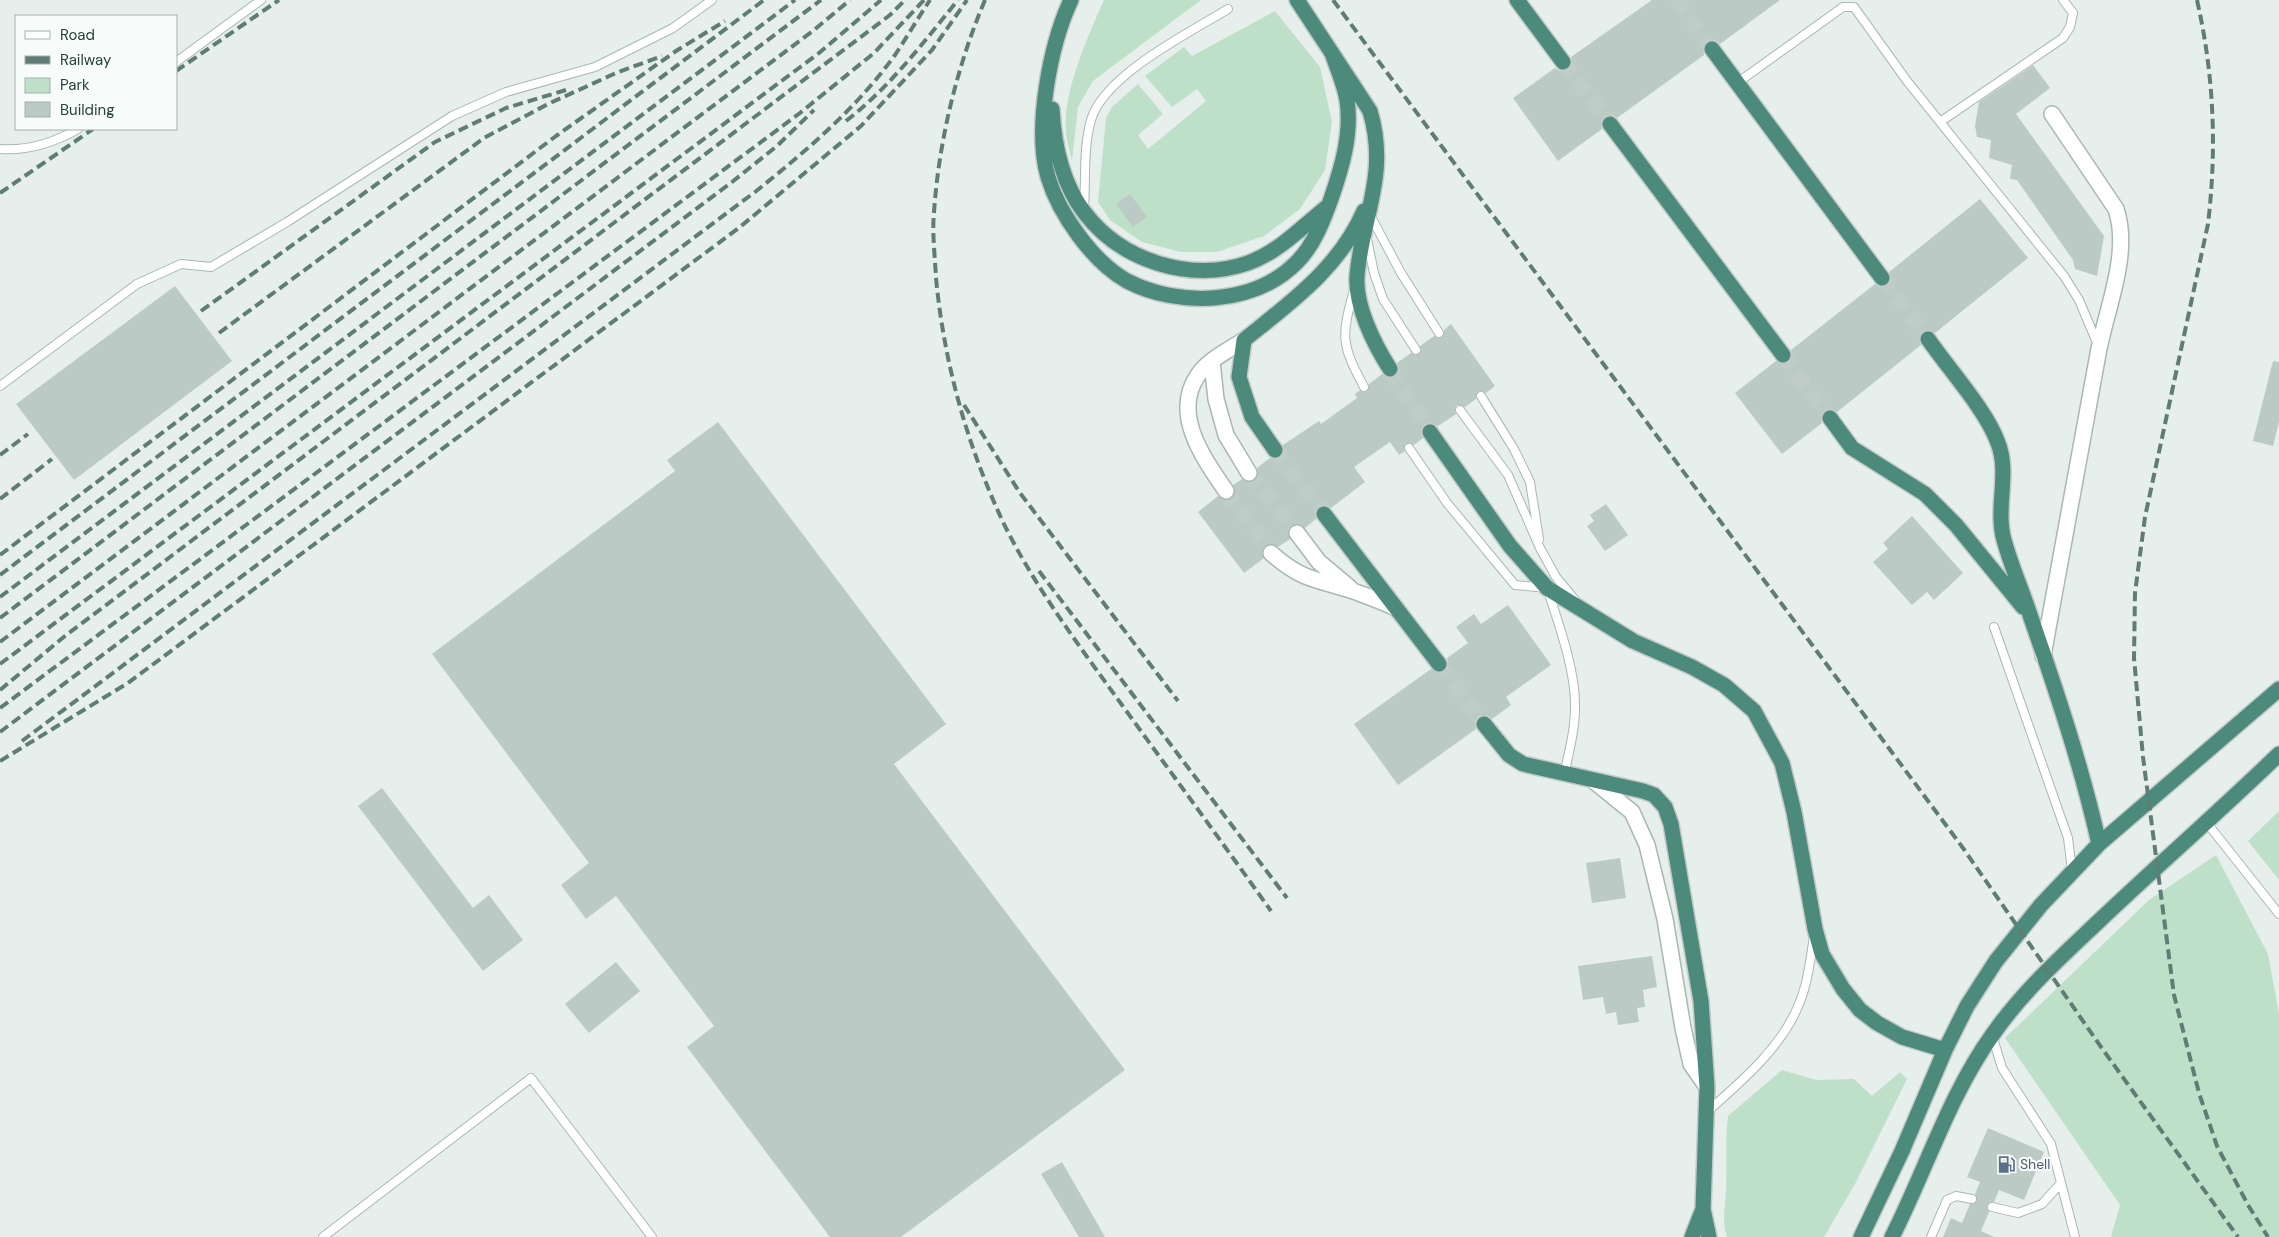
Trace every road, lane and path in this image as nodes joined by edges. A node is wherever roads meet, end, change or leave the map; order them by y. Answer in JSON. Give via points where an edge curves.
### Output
{"nodes":[{"id":1,"x":261,"y":0,"type":"edge"},
{"id":2,"x":712,"y":0,"type":"edge"},
{"id":3,"x":1071,"y":0,"type":"edge"},
{"id":4,"x":1297,"y":0,"type":"edge"},
{"id":5,"x":1517,"y":0,"type":"edge"},
{"id":6,"x":2063,"y":0,"type":"edge"},
{"id":7,"x":1228,"y":9,"type":"dead end"},
{"id":8,"x":1712,"y":49,"type":"tunnel mouth"},
{"id":9,"x":1332,"y":53,"type":"junction"},
{"id":10,"x":178,"y":61,"type":"edge"},
{"id":11,"x":1563,"y":62,"type":"tunnel mouth"},
{"id":12,"x":1051,"y":69,"type":"junction"},
{"id":13,"x":1737,"y":82,"type":"junction"},
{"id":14,"x":2052,"y":114,"type":"dead end"},
{"id":15,"x":1940,"y":122,"type":"junction"},
{"id":16,"x":1610,"y":124,"type":"tunnel mouth"},
{"id":17,"x":76,"y":130,"type":"edge"},
{"id":18,"x":0,"y":149,"type":"edge"},
{"id":19,"x":1375,"y":184,"type":"junction"},
{"id":20,"x":1329,"y":205,"type":"junction"},
{"id":21,"x":1084,"y":212,"type":"junction"},
{"id":22,"x":1370,"y":215,"type":"junction"},
{"id":23,"x":1366,"y":233,"type":"junction"},
{"id":24,"x":1357,"y":278,"type":"junction"},
{"id":25,"x":1882,"y":278,"type":"tunnel mouth"},
{"id":26,"x":1439,"y":333,"type":"dead end"},
{"id":27,"x":1928,"y":339,"type":"tunnel mouth"},
{"id":28,"x":1244,"y":340,"type":"junction"},
{"id":29,"x":2099,"y":347,"type":"junction"},
{"id":30,"x":1416,"y":350,"type":"dead end"},
{"id":31,"x":1783,"y":356,"type":"tunnel mouth"},
{"id":32,"x":1212,"y":362,"type":"junction"},
{"id":33,"x":1390,"y":368,"type":"tunnel mouth"},
{"id":34,"x":0,"y":386,"type":"edge"},
{"id":35,"x":1364,"y":387,"type":"dead end"},
{"id":36,"x":1481,"y":396,"type":"dead end"},
{"id":37,"x":1460,"y":410,"type":"dead end"},
{"id":38,"x":1830,"y":418,"type":"tunnel mouth"},
{"id":39,"x":1430,"y":432,"type":"tunnel mouth"},
{"id":40,"x":1409,"y":448,"type":"dead end"},
{"id":41,"x":1276,"y":450,"type":"tunnel mouth"},
{"id":42,"x":1249,"y":474,"type":"tunnel mouth"},
{"id":43,"x":1226,"y":491,"type":"tunnel mouth"},
{"id":44,"x":1324,"y":514,"type":"tunnel mouth"},
{"id":45,"x":1296,"y":534,"type":"tunnel mouth"},
{"id":46,"x":1540,"y":548,"type":"junction"},
{"id":47,"x":1271,"y":553,"type":"tunnel mouth"},
{"id":48,"x":1547,"y":588,"type":"junction"},
{"id":49,"x":1353,"y":591,"type":"junction"},
{"id":50,"x":1396,"y":608,"type":"junction"},
{"id":51,"x":1582,"y":609,"type":"junction"},
{"id":52,"x":2031,"y":616,"type":"junction"},
{"id":53,"x":1994,"y":627,"type":"dead end"},
{"id":54,"x":2043,"y":656,"type":"junction"},
{"id":55,"x":1439,"y":664,"type":"tunnel mouth"},
{"id":56,"x":2279,"y":689,"type":"edge"},
{"id":57,"x":1484,"y":724,"type":"tunnel mouth"},
{"id":58,"x":2279,"y":754,"type":"edge"},
{"id":59,"x":1564,"y":775,"type":"junction"},
{"id":60,"x":1595,"y":782,"type":"junction"},
{"id":61,"x":2207,"y":822,"type":"junction"},
{"id":62,"x":2099,"y":844,"type":"junction"},
{"id":63,"x":2072,"y":871,"type":"junction"},
{"id":64,"x":2279,"y":914,"type":"edge"},
{"id":65,"x":1815,"y":929,"type":"junction"},
{"id":66,"x":1992,"y":1035,"type":"junction"},
{"id":67,"x":1945,"y":1050,"type":"junction"},
{"id":68,"x":1707,"y":1087,"type":"junction"},
{"id":69,"x":1706,"y":1113,"type":"junction"},
{"id":70,"x":2061,"y":1183,"type":"junction"},
{"id":71,"x":1972,"y":1199,"type":"dead end"},
{"id":72,"x":1992,"y":1207,"type":"dead end"},
{"id":73,"x":1702,"y":1209,"type":"junction"},
{"id":74,"x":323,"y":1237,"type":"edge"},
{"id":75,"x":652,"y":1237,"type":"edge"},
{"id":76,"x":1692,"y":1237,"type":"edge"},
{"id":77,"x":1709,"y":1237,"type":"edge"},
{"id":78,"x":1861,"y":1237,"type":"edge"},
{"id":79,"x":1892,"y":1237,"type":"edge"},
{"id":80,"x":1931,"y":1237,"type":"edge"},
{"id":81,"x":2075,"y":1237,"type":"edge"}],
"edges":[{"from":1,"to":10,"type":"lane"},
{"from":2,"to":34,"type":"lane","via":[[673,28],[595,67],[506,92],[452,116],[211,267],[181,264],[138,284]]},
{"from":3,"to":12,"type":"highway"},
{"from":4,"to":9,"type":"highway"},
{"from":5,"to":11,"type":"highway"},
{"from":6,"to":15,"type":"lane","via":[[2073,13],[2063,38]]},
{"from":7,"to":21,"type":"lane","via":[[1134,68],[1107,90],[1091,118]]},
{"from":8,"to":13,"type":"highway"},
{"from":9,"to":19,"type":"highway","via":[[1370,111],[1377,152]]},
{"from":9,"to":20,"type":"highway","via":[[1349,118],[1343,166]]},
{"from":12,"to":20,"type":"highway","via":[[1043,130],[1049,179],[1076,232],[1106,266],[1127,280],[1153,291],[1193,298],[1227,297],[1253,289],[1278,277],[1298,262],[1319,231]]},
{"from":12,"to":21,"type":"highway","via":[[1055,144],[1065,177]]},
{"from":13,"to":15,"type":"lane","via":[[1849,6],[1854,8]]},
{"from":13,"to":25,"type":"highway"},
{"from":14,"to":29,"type":"street","via":[[2116,209],[2121,224],[2122,244]]},
{"from":15,"to":29,"type":"lane","via":[[2064,276],[2079,300]]},
{"from":16,"to":31,"type":"highway"},
{"from":17,"to":18,"type":"lane","via":[[62,138],[16,150]]},
{"from":19,"to":22,"type":"highway"},
{"from":19,"to":28,"type":"highway","via":[[1357,227],[1330,266],[1312,285]]},
{"from":20,"to":21,"type":"highway","via":[[1275,249],[1248,263],[1190,270],[1156,264],[1113,242]]},
{"from":22,"to":23,"type":"highway"},
{"from":22,"to":26,"type":"lane"},
{"from":23,"to":24,"type":"highway"},
{"from":23,"to":30,"type":"lane","via":[[1383,299]]},
{"from":24,"to":33,"type":"highway","via":[[1363,315],[1375,345]]},
{"from":24,"to":35,"type":"lane","via":[[1344,336],[1348,357]]},
{"from":27,"to":52,"type":"highway","via":[[1999,443],[2002,463],[1999,520]]},
{"from":28,"to":32,"type":"street"},
{"from":28,"to":41,"type":"highway","via":[[1239,378],[1252,417]]},
{"from":29,"to":54,"type":"street"},
{"from":32,"to":42,"type":"street","via":[[1216,399],[1226,435]]},
{"from":32,"to":43,"type":"street","via":[[1199,374],[1190,390],[1188,408],[1192,431],[1203,458]]},
{"from":36,"to":46,"type":"lane","via":[[1530,482]]},
{"from":37,"to":46,"type":"lane","via":[[1508,475]]},
{"from":38,"to":52,"type":"highway","via":[[1852,448],[1924,494],[1956,525]]},
{"from":39,"to":48,"type":"highway","via":[[1510,546]]},
{"from":40,"to":48,"type":"lane","via":[[1447,503],[1515,585]]},
{"from":44,"to":50,"type":"highway"},
{"from":45,"to":49,"type":"street","via":[[1319,562]]},
{"from":46,"to":51,"type":"lane","via":[[1556,577]]},
{"from":47,"to":49,"type":"street","via":[[1288,568],[1315,582]]},
{"from":48,"to":51,"type":"highway"},
{"from":48,"to":59,"type":"lane","via":[[1560,628],[1576,704]]},
{"from":49,"to":50,"type":"street"},
{"from":50,"to":55,"type":"highway"},
{"from":51,"to":65,"type":"highway","via":[[1633,641],[1724,685],[1754,711],[1782,763]]},
{"from":52,"to":54,"type":"highway"},
{"from":53,"to":63,"type":"lane","via":[[2068,838]]},
{"from":54,"to":62,"type":"highway","via":[[2091,804]]},
{"from":56,"to":62,"type":"highway"},
{"from":57,"to":59,"type":"highway","via":[[1509,755],[1524,764]]},
{"from":58,"to":61,"type":"highway"},
{"from":59,"to":60,"type":"highway"},
{"from":60,"to":68,"type":"street","via":[[1632,812],[1648,845],[1691,1064]]},
{"from":60,"to":68,"type":"highway","via":[[1654,795],[1665,807],[1671,824],[1701,1001]]},
{"from":61,"to":64,"type":"lane"},
{"from":61,"to":66,"type":"highway","via":[[2144,877],[2033,984]]},
{"from":62,"to":63,"type":"highway"},
{"from":63,"to":67,"type":"highway","via":[[1996,961],[1967,1006]]},
{"from":65,"to":67,"type":"highway","via":[[1822,954],[1860,1010],[1902,1037]]},
{"from":65,"to":69,"type":"lane","via":[[1807,979],[1799,1005],[1782,1037]]},
{"from":66,"to":70,"type":"lane","via":[[2002,1068],[2051,1144]]},
{"from":66,"to":79,"type":"highway","via":[[1972,1066]]},
{"from":67,"to":78,"type":"highway"},
{"from":68,"to":69,"type":"highway"},
{"from":69,"to":73,"type":"highway"},
{"from":70,"to":72,"type":"lane","via":[[2042,1204],[2018,1213]]},
{"from":70,"to":81,"type":"lane"},
{"from":71,"to":80,"type":"lane","via":[[1956,1196],[1947,1200]]},
{"from":73,"to":76,"type":"highway"},
{"from":73,"to":77,"type":"highway"},
{"from":74,"to":75,"type":"lane","via":[[531,1078]]}]}
